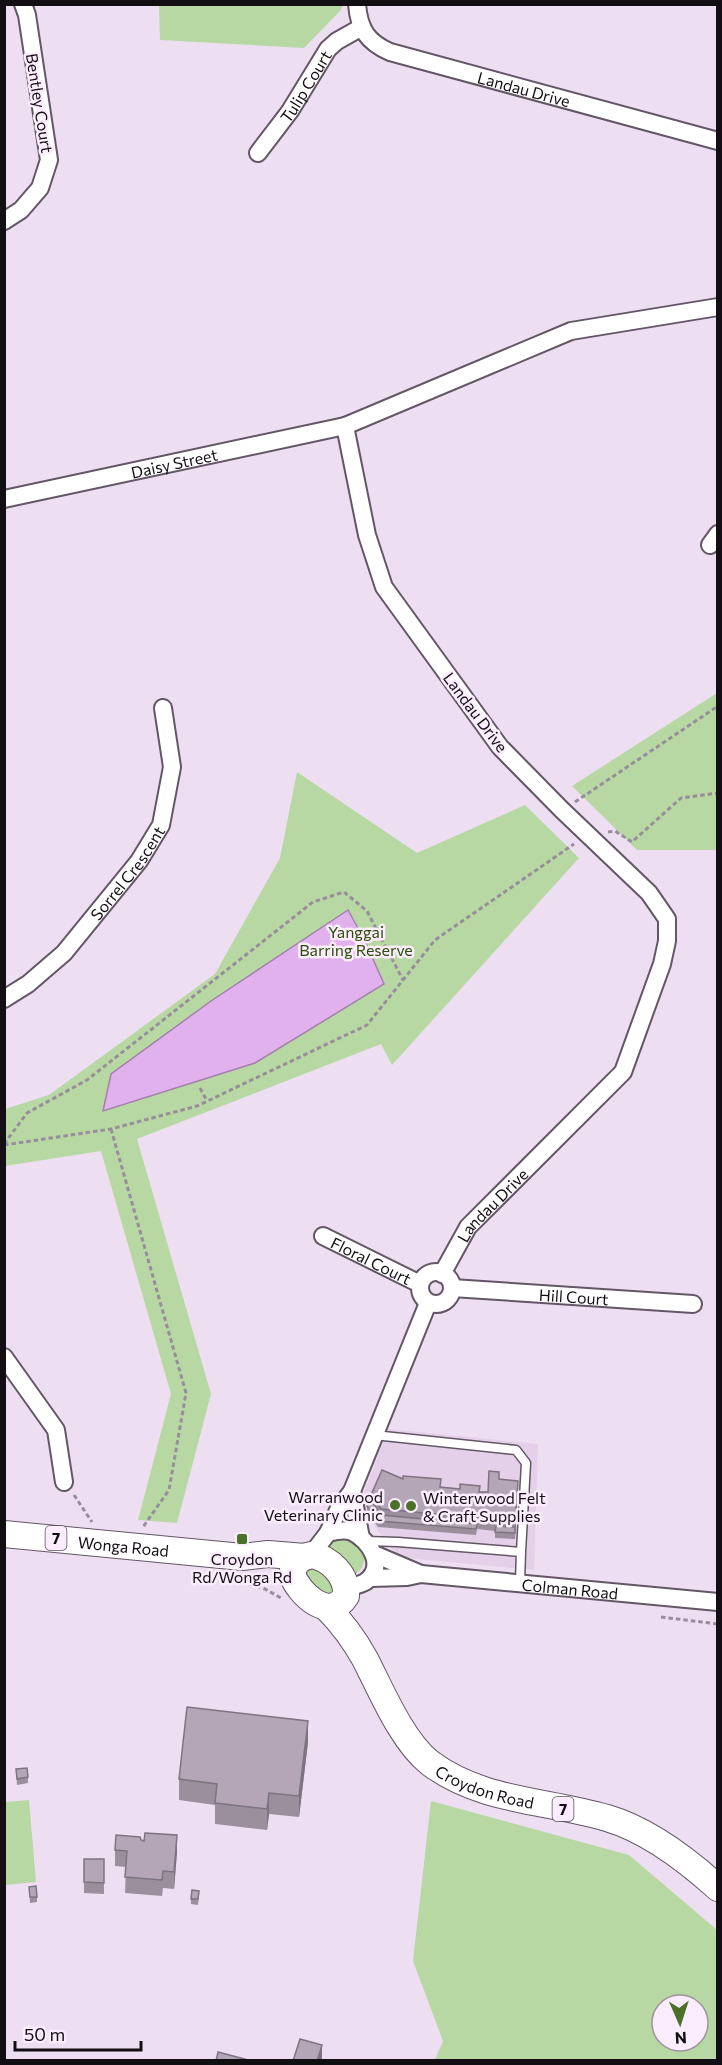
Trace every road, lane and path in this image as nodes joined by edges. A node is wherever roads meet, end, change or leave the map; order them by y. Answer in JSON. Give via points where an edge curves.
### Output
{"nodes":[{"id":1,"x":23,"y":4,"type":"edge"},
{"id":2,"x":357,"y":4,"type":"edge"},
{"id":3,"x":362,"y":27,"type":"junction"},
{"id":4,"x":717,"y":141,"type":"edge"},
{"id":5,"x":258,"y":153,"type":"dead end"},
{"id":6,"x":4,"y":220,"type":"edge"},
{"id":7,"x":717,"y":307,"type":"edge"},
{"id":8,"x":345,"y":426,"type":"junction"},
{"id":9,"x":4,"y":499,"type":"edge"},
{"id":10,"x":717,"y":706,"type":"edge"},
{"id":11,"x":163,"y":708,"type":"dead end"},
{"id":12,"x":717,"y":793,"type":"edge"},
{"id":13,"x":562,"y":810,"type":"junction"},
{"id":14,"x":589,"y":835,"type":"junction"},
{"id":15,"x":403,"y":980,"type":"junction"},
{"id":16,"x":4,"y":999,"type":"edge"},
{"id":17,"x":200,"y":1088,"type":"dead end"},
{"id":18,"x":207,"y":1101,"type":"junction"},
{"id":19,"x":111,"y":1129,"type":"junction"},
{"id":20,"x":4,"y":1145,"type":"edge"},
{"id":21,"x":323,"y":1236,"type":"dead end"},
{"id":22,"x":442,"y":1274,"type":"junction"},
{"id":23,"x":420,"y":1284,"type":"junction"},
{"id":24,"x":452,"y":1288,"type":"junction"},
{"id":25,"x":428,"y":1303,"type":"junction"},
{"id":26,"x":693,"y":1304,"type":"dead end"},
{"id":27,"x":4,"y":1357,"type":"edge"},
{"id":28,"x":374,"y":1435,"type":"junction"},
{"id":29,"x":64,"y":1482,"type":"joint"},
{"id":30,"x":352,"y":1491,"type":"junction"},
{"id":31,"x":328,"y":1533,"type":"junction"},
{"id":32,"x":4,"y":1534,"type":"edge"},
{"id":33,"x":107,"y":1543,"type":"junction"},
{"id":34,"x":367,"y":1544,"type":"junction"},
{"id":35,"x":140,"y":1546,"type":"junction"},
{"id":36,"x":521,"y":1552,"type":"junction"},
{"id":37,"x":237,"y":1567,"type":"junction"},
{"id":38,"x":299,"y":1573,"type":"junction"},
{"id":39,"x":421,"y":1574,"type":"junction"},
{"id":40,"x":520,"y":1582,"type":"junction"},
{"id":41,"x":348,"y":1592,"type":"junction"},
{"id":42,"x":717,"y":1602,"type":"edge"},
{"id":43,"x":661,"y":1617,"type":"dead end"},
{"id":44,"x":717,"y":1624,"type":"edge"},
{"id":45,"x":717,"y":1888,"type":"edge"}],
"edges":[{"from":1,"to":6,"type":"street","name":"Bentley Court","via":[[49,160],[40,188],[21,210]]},
{"from":2,"to":3,"type":"street"},
{"from":3,"to":4,"type":"street","name":"Landau Drive","via":[[376,46],[390,52]]},
{"from":3,"to":5,"type":"street","name":"Tulip Court","via":[[328,49],[290,111]]},
{"from":7,"to":8,"type":"street","via":[[571,332]]},
{"from":8,"to":9,"type":"street","name":"Daisy Street"},
{"from":8,"to":13,"type":"street","name":"Landau Drive","via":[[368,536],[384,587],[500,747]]},
{"from":10,"to":13,"type":"path"},
{"from":11,"to":16,"type":"street","name":"Sorrel Crescent","via":[[172,767],[161,825],[139,861],[64,953]]},
{"from":12,"to":14,"type":"path","via":[[681,798],[632,842],[615,831]]},
{"from":13,"to":14,"type":"street","name":"Landau Drive"},
{"from":14,"to":15,"type":"path","via":[[435,940]]},
{"from":14,"to":22,"type":"street","name":"Landau Drive","via":[[649,893],[667,919],[662,964],[623,1072],[468,1227]]},
{"from":15,"to":18,"type":"path","via":[[367,1025]]},
{"from":15,"to":20,"type":"path","via":[[367,911],[344,892],[313,902],[87,1080],[27,1113]]},
{"from":17,"to":18,"type":"path"},
{"from":18,"to":19,"type":"path"},
{"from":19,"to":20,"type":"path"},
{"from":19,"to":35,"type":"path","via":[[186,1393],[169,1490],[142,1528]]},
{"from":21,"to":23,"type":"street","name":"Floral Court"},
{"from":22,"to":23,"type":"street","via":[[431,1273]]},
{"from":22,"to":24,"type":"street"},
{"from":23,"to":25,"type":"street","via":[[421,1295]]},
{"from":24,"to":25,"type":"street","via":[[450,1297],[442,1304]]},
{"from":24,"to":26,"type":"street","name":"Hill Court"},
{"from":25,"to":28,"type":"street"},
{"from":27,"to":29,"type":"street","via":[[56,1430]]},
{"from":28,"to":30,"type":"street"},
{"from":28,"to":36,"type":"lane","via":[[516,1450],[526,1463]]},
{"from":29,"to":33,"type":"path"},
{"from":30,"to":31,"type":"street"},
{"from":30,"to":34,"type":"street"},
{"from":31,"to":34,"type":"street","name":"Colman Road","via":[[346,1531]]},
{"from":31,"to":38,"type":"street"},
{"from":32,"to":33,"type":"main road","name":"Wonga Road","number":"7"},
{"from":33,"to":35,"type":"main road","name":"Wonga Road","number":"7"},
{"from":34,"to":36,"type":"lane","via":[[398,1542]]},
{"from":34,"to":39,"type":"street","name":"Colman Road"},
{"from":34,"to":41,"type":"street","via":[[375,1566]]},
{"from":35,"to":37,"type":"main road","name":"Wonga Road","number":"7"},
{"from":36,"to":40,"type":"lane"},
{"from":37,"to":38,"type":"main road","name":"Wonga Road","number":"7"},
{"from":37,"to":38,"type":"path","via":[[265,1589]]},
{"from":38,"to":41,"type":"main road","number":"7","via":[[323,1558]]},
{"from":38,"to":41,"type":"main road","number":"7","via":[[302,1592],[318,1605]]},
{"from":39,"to":40,"type":"street","name":"Colman Road"},
{"from":39,"to":41,"type":"street","name":"Colman Road"},
{"from":40,"to":42,"type":"street","name":"Colman Road"},
{"from":41,"to":45,"type":"main road","name":"Croydon Road","number":"7","via":[[363,1656],[407,1736],[428,1761],[478,1789],[607,1818],[637,1829]]},
{"from":43,"to":44,"type":"path"}]}
